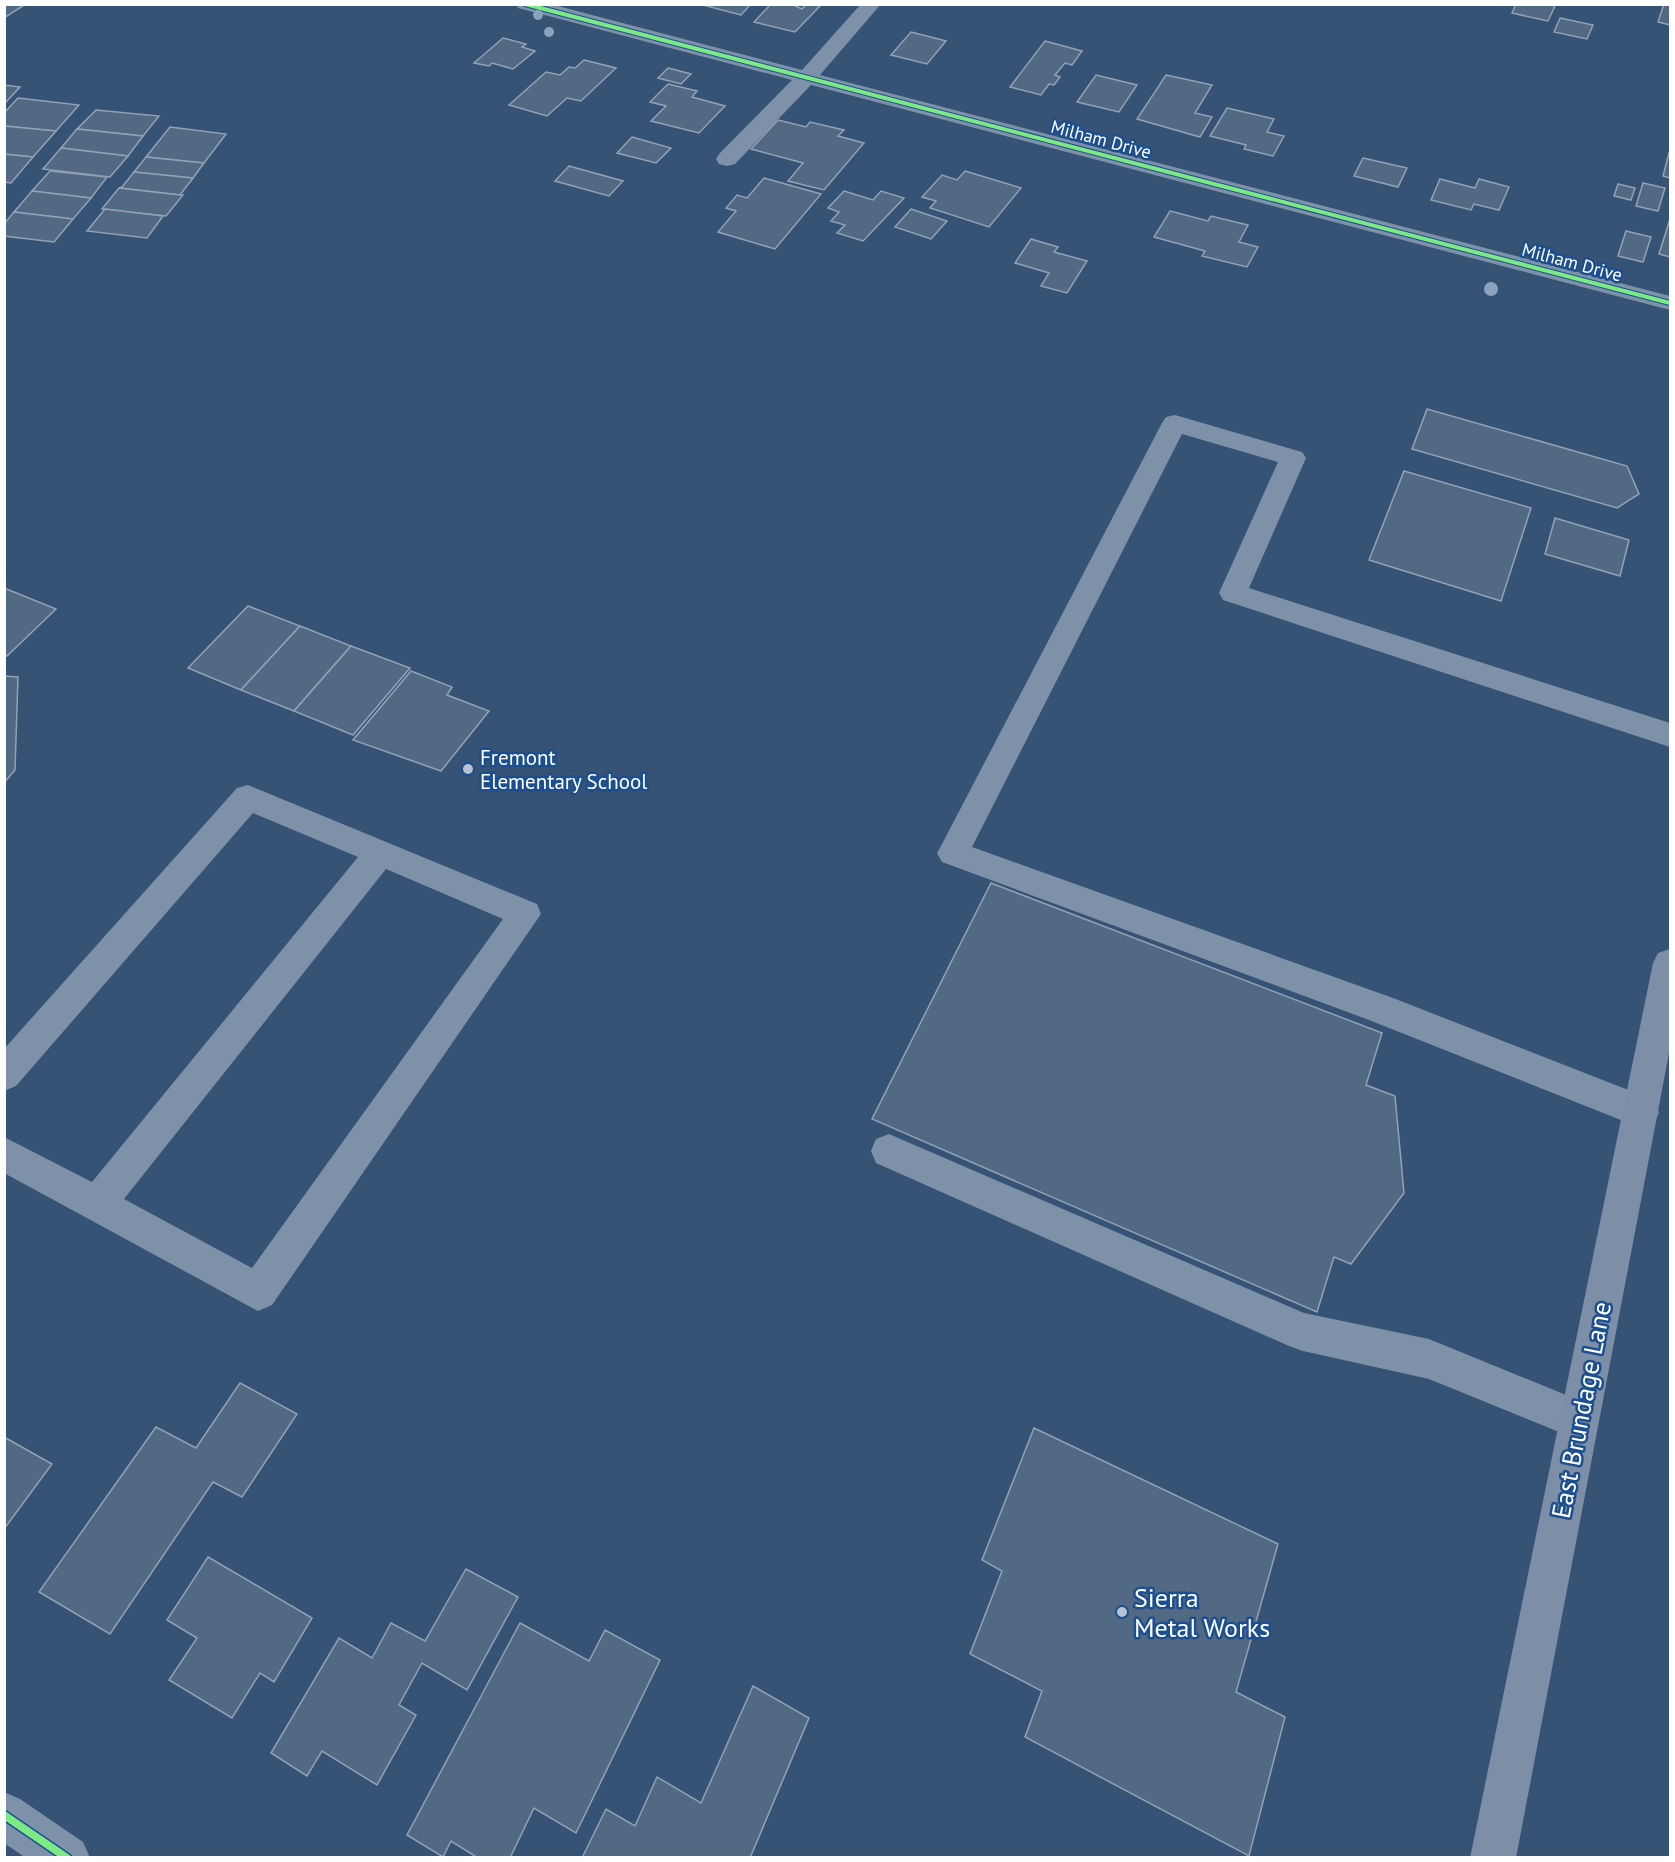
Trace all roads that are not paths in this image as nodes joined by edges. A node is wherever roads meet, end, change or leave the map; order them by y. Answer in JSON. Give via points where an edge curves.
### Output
{"nodes":[{"id":1,"x":525,"y":4,"type":"edge"},
{"id":2,"x":872,"y":4,"type":"edge"},
{"id":3,"x":807,"y":78,"type":"junction"},
{"id":4,"x":727,"y":159,"type":"dead end"},
{"id":5,"x":1671,"y":303,"type":"edge"},
{"id":6,"x":1671,"y":735,"type":"edge"},
{"id":7,"x":380,"y":853,"type":"junction"},
{"id":8,"x":1671,"y":963,"type":"edge"},
{"id":9,"x":4,"y":1075,"type":"edge"},
{"id":10,"x":1641,"y":1112,"type":"junction"},
{"id":11,"x":889,"y":1151,"type":"dead end"},
{"id":12,"x":4,"y":1154,"type":"edge"},
{"id":13,"x":97,"y":1204,"type":"junction"},
{"id":14,"x":1579,"y":1420,"type":"junction"},
{"id":15,"x":4,"y":1815,"type":"edge"},
{"id":16,"x":67,"y":1857,"type":"edge"},
{"id":17,"x":1494,"y":1857,"type":"edge"}],
"edges":[{"from":1,"to":3,"type":"street","name":"Milham Drive"},
{"from":2,"to":3,"type":"street"},
{"from":3,"to":4,"type":"street"},
{"from":3,"to":5,"type":"street","name":"Milham Drive"},
{"from":6,"to":10,"type":"street","via":[[1233,593],[1293,458],[1175,423],[953,853],[1381,1009]]},
{"from":7,"to":9,"type":"street","via":[[248,797]]},
{"from":7,"to":13,"type":"street"},
{"from":7,"to":13,"type":"street","via":[[525,914],[258,1292]]},
{"from":8,"to":10,"type":"main road","name":"East Brundage Lane"},
{"from":10,"to":14,"type":"main road","name":"East Brundage Lane"},
{"from":11,"to":14,"type":"street","via":[[1303,1332],[1429,1359]]},
{"from":12,"to":13,"type":"street"},
{"from":14,"to":17,"type":"main road","name":"East Brundage Lane"},
{"from":15,"to":16,"type":"street"}]}
